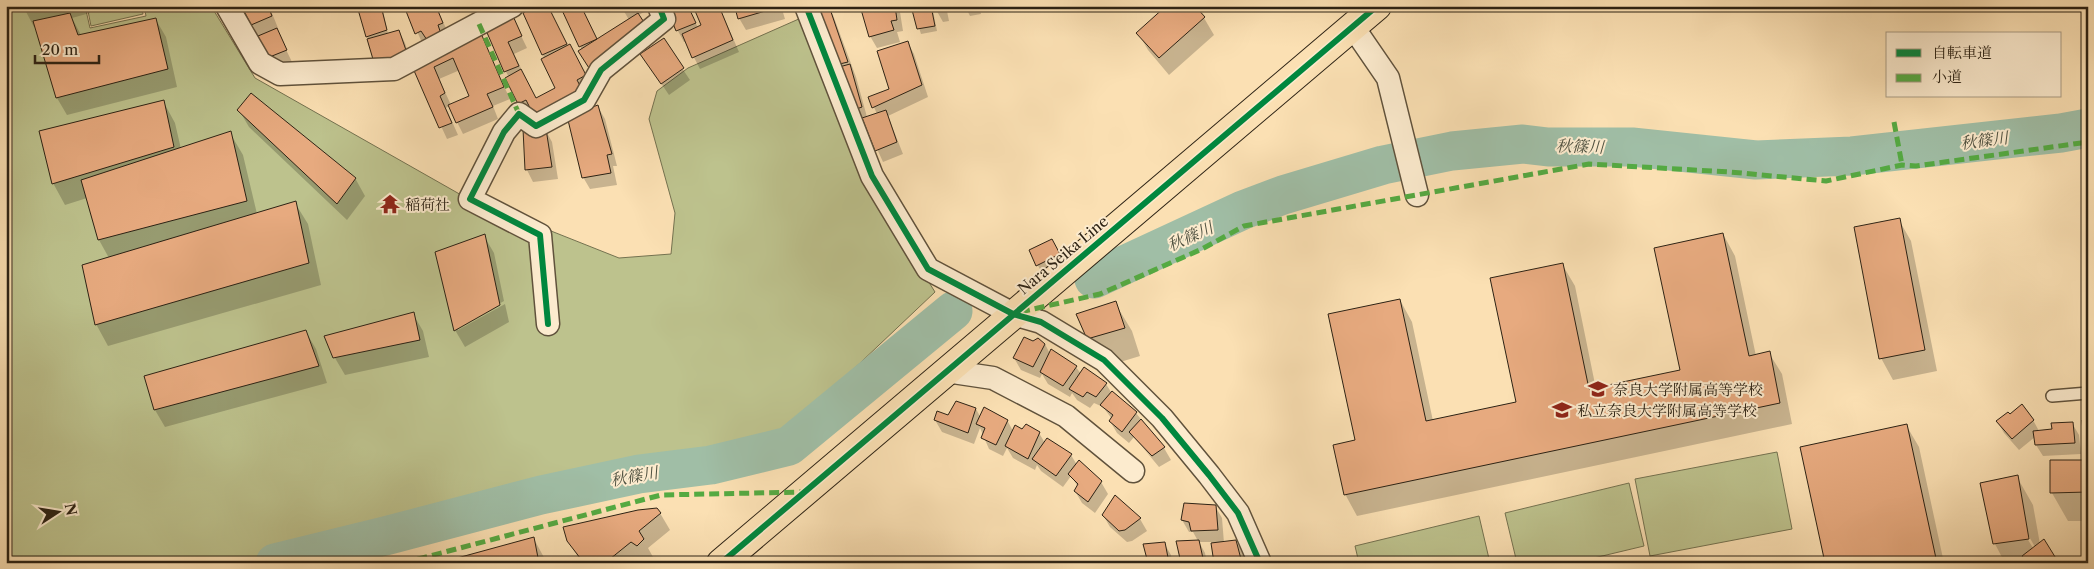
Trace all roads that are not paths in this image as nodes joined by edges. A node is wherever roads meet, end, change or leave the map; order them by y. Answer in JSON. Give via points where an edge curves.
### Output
{"nodes":[{"id":1,"x":227,"y":6,"type":"edge"},
{"id":2,"x":512,"y":6,"type":"edge"},
{"id":3,"x":659,"y":6,"type":"edge"},
{"id":4,"x":806,"y":6,"type":"edge"},
{"id":5,"x":1377,"y":6,"type":"edge"},
{"id":6,"x":1353,"y":27,"type":"junction"},
{"id":7,"x":1415,"y":188,"type":"dead end"},
{"id":8,"x":1012,"y":314,"type":"junction"},
{"id":9,"x":548,"y":324,"type":"dead end"},
{"id":10,"x":946,"y":371,"type":"junction"},
{"id":11,"x":2088,"y":393,"type":"edge"},
{"id":12,"x":2052,"y":396,"type":"dead end"},
{"id":13,"x":1133,"y":471,"type":"dead end"},
{"id":14,"x":721,"y":563,"type":"edge"},
{"id":15,"x":1260,"y":563,"type":"edge"}],
"edges":[{"from":1,"to":2,"type":"street","via":[[260,63],[280,74],[394,69]]},
{"from":3,"to":9,"type":"street","via":[[664,19],[601,70],[584,100],[536,126],[519,114],[504,132],[470,199],[540,235]]},
{"from":4,"to":8,"type":"street","via":[[872,176],[928,269]]},
{"from":5,"to":6,"type":"main road","name":"Nara Seika Line"},
{"from":6,"to":7,"type":"street","via":[[1388,78]]},
{"from":6,"to":8,"type":"main road","name":"Nara Seika Line"},
{"from":8,"to":10,"type":"main road","name":"Nara Seika Line"},
{"from":8,"to":15,"type":"street","via":[[1041,322],[1104,360],[1162,418],[1238,513]]},
{"from":10,"to":13,"type":"street","via":[[993,378],[1066,416]]},
{"from":10,"to":14,"type":"main road","name":"Nara Seika Line"},
{"from":11,"to":12,"type":"lane"}]}
